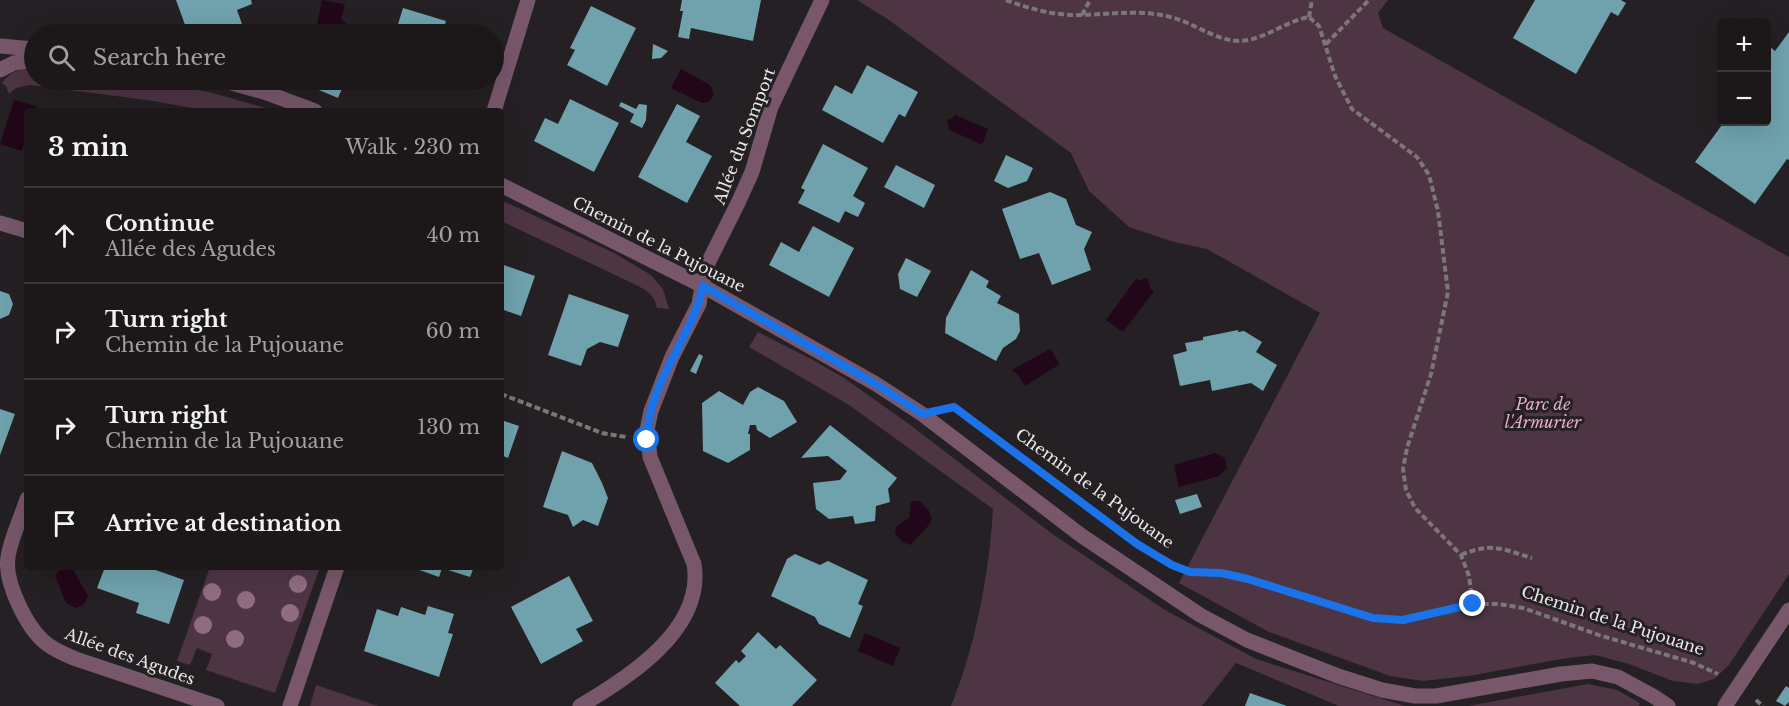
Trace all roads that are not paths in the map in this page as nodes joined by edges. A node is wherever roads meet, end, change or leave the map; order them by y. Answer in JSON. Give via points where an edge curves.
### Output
{"nodes":[{"id":1,"x":528,"y":0,"type":"edge"},
{"id":2,"x":822,"y":0,"type":"edge"},
{"id":3,"x":0,"y":46,"type":"edge"},
{"id":4,"x":24,"y":48,"type":"edge"},
{"id":5,"x":24,"y":62,"type":"edge"},
{"id":6,"x":0,"y":70,"type":"edge"},
{"id":7,"x":504,"y":78,"type":"edge"},
{"id":8,"x":256,"y":90,"type":"edge"},
{"id":9,"x":500,"y":90,"type":"edge"},
{"id":10,"x":307,"y":108,"type":"edge"},
{"id":11,"x":495,"y":108,"type":"edge"},
{"id":12,"x":504,"y":186,"type":"edge"},
{"id":13,"x":0,"y":223,"type":"edge"},
{"id":14,"x":24,"y":230,"type":"edge"},
{"id":15,"x":703,"y":286,"type":"junction"},
{"id":16,"x":24,"y":508,"type":"edge"},
{"id":17,"x":336,"y":570,"type":"edge"},
{"id":18,"x":1789,"y":610,"type":"edge"},
{"id":19,"x":217,"y":706,"type":"edge"},
{"id":20,"x":290,"y":706,"type":"edge"},
{"id":21,"x":580,"y":706,"type":"edge"},
{"id":22,"x":1668,"y":706,"type":"edge"},
{"id":23,"x":1725,"y":706,"type":"edge"}],
"edges":[{"from":1,"to":7,"type":"street"},
{"from":2,"to":15,"type":"street","name":"Allée du Somport","via":[[771,107],[752,172],[705,269]]},
{"from":3,"to":4,"type":"street"},
{"from":5,"to":6,"type":"street"},
{"from":8,"to":10,"type":"street"},
{"from":9,"to":11,"type":"street"},
{"from":12,"to":15,"type":"street","name":"Chemin de la Pujouane"},
{"from":13,"to":14,"type":"street"},
{"from":15,"to":21,"type":"street","via":[[699,304],[651,411],[647,440],[650,457],[691,555],[694,590],[667,641],[641,665]]},
{"from":15,"to":22,"type":"street","name":"Chemin de la Pujouane","via":[[894,396],[1082,536],[1200,615],[1247,640],[1338,676],[1415,696],[1592,671],[1618,677]]},
{"from":16,"to":19,"type":"street","name":"Allée des Agudes","via":[[8,555],[8,567],[11,589],[40,638],[76,659]]},
{"from":17,"to":20,"type":"street"},
{"from":18,"to":23,"type":"street"}]}
